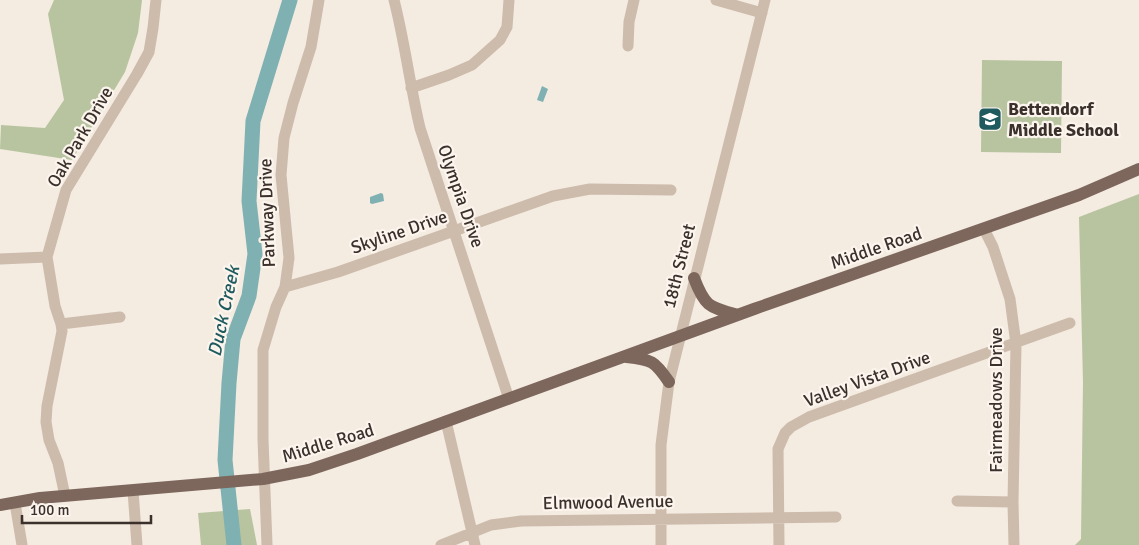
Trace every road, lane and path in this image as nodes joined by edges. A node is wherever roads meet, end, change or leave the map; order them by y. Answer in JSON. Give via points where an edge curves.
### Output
{"nodes":[{"id":1,"x":156,"y":0,"type":"edge"},
{"id":2,"x":319,"y":0,"type":"edge"},
{"id":3,"x":394,"y":0,"type":"edge"},
{"id":4,"x":508,"y":0,"type":"edge"},
{"id":5,"x":634,"y":0,"type":"edge"},
{"id":6,"x":716,"y":0,"type":"edge"},
{"id":7,"x":765,"y":0,"type":"edge"},
{"id":8,"x":762,"y":14,"type":"junction"},
{"id":9,"x":628,"y":46,"type":"dead end"},
{"id":10,"x":411,"y":88,"type":"junction"},
{"id":11,"x":1139,"y":169,"type":"edge"},
{"id":12,"x":671,"y":190,"type":"dead end"},
{"id":13,"x":984,"y":230,"type":"junction"},
{"id":14,"x":455,"y":231,"type":"junction"},
{"id":15,"x":46,"y":257,"type":"junction"},
{"id":16,"x":0,"y":259,"type":"edge"},
{"id":17,"x":694,"y":278,"type":"junction"},
{"id":18,"x":285,"y":287,"type":"junction"},
{"id":19,"x":738,"y":315,"type":"junction"},
{"id":20,"x":120,"y":317,"type":"dead end"},
{"id":21,"x":1070,"y":323,"type":"dead end"},
{"id":22,"x":61,"y":324,"type":"junction"},
{"id":23,"x":680,"y":336,"type":"junction"},
{"id":24,"x":1016,"y":344,"type":"junction"},
{"id":25,"x":623,"y":357,"type":"junction"},
{"id":26,"x":669,"y":382,"type":"junction"},
{"id":27,"x":509,"y":399,"type":"junction"},
{"id":28,"x":446,"y":421,"type":"junction"},
{"id":29,"x":257,"y":479,"type":"junction"},
{"id":30,"x":133,"y":491,"type":"junction"},
{"id":31,"x":65,"y":496,"type":"junction"},
{"id":32,"x":957,"y":501,"type":"dead end"},
{"id":33,"x":1013,"y":502,"type":"junction"},
{"id":34,"x":15,"y":503,"type":"junction"},
{"id":35,"x":0,"y":505,"type":"edge"},
{"id":36,"x":779,"y":517,"type":"junction"},
{"id":37,"x":836,"y":517,"type":"dead end"},
{"id":38,"x":661,"y":519,"type":"junction"},
{"id":39,"x":472,"y":532,"type":"junction"},
{"id":40,"x":22,"y":545,"type":"edge"},
{"id":41,"x":137,"y":545,"type":"edge"},
{"id":42,"x":266,"y":545,"type":"edge"},
{"id":43,"x":441,"y":545,"type":"edge"},
{"id":44,"x":475,"y":545,"type":"edge"},
{"id":45,"x":661,"y":545,"type":"edge"},
{"id":46,"x":779,"y":545,"type":"edge"},
{"id":47,"x":1014,"y":545,"type":"edge"}],
"edges":[{"from":1,"to":15,"type":"street","name":"Oak Park Drive","via":[[148,52],[138,74],[66,190]]},
{"from":2,"to":18,"type":"street","name":"Parkway Drive","via":[[311,47],[284,138],[280,175],[289,258]]},
{"from":3,"to":10,"type":"street","name":"Olympia Drive"},
{"from":4,"to":10,"type":"street","via":[[507,27],[500,40],[472,65]]},
{"from":5,"to":9,"type":"street"},
{"from":6,"to":8,"type":"street"},
{"from":7,"to":8,"type":"street","name":"18th Street"},
{"from":8,"to":17,"type":"street","name":"18th Street"},
{"from":10,"to":14,"type":"street","name":"Olympia Drive","via":[[420,128]]},
{"from":11,"to":13,"type":"main road","name":"Middle Road"},
{"from":12,"to":14,"type":"street","name":"Skyline Drive","via":[[590,189],[553,196]]},
{"from":13,"to":19,"type":"main road","name":"Middle Road"},
{"from":13,"to":24,"type":"street","name":"Fairmeadows Drive","via":[[1010,299]]},
{"from":14,"to":18,"type":"street","name":"Skyline Drive"},
{"from":14,"to":27,"type":"street","name":"Olympia Drive"},
{"from":15,"to":16,"type":"street"},
{"from":15,"to":22,"type":"street","name":"Oak Park Drive"},
{"from":17,"to":19,"type":"main road","via":[[705,302]]},
{"from":17,"to":23,"type":"street","name":"18th Street"},
{"from":18,"to":29,"type":"street","name":"Parkway Drive","via":[[273,313],[263,350]]},
{"from":19,"to":23,"type":"main road","name":"Middle Road"},
{"from":20,"to":22,"type":"street"},
{"from":21,"to":24,"type":"street","name":"Valley Vista Drive"},
{"from":22,"to":31,"type":"street","name":"Oak Park Drive","via":[[46,422]]},
{"from":23,"to":25,"type":"main road","name":"Middle Road"},
{"from":23,"to":26,"type":"street","name":"18th Street"},
{"from":24,"to":33,"type":"street","name":"Fairmeadows Drive"},
{"from":24,"to":36,"type":"street","name":"Valley Vista Drive","via":[[844,404],[791,427],[778,449]]},
{"from":25,"to":26,"type":"main road","name":"Middle Road","via":[[652,362]]},
{"from":25,"to":27,"type":"main road","name":"Middle Road"},
{"from":26,"to":38,"type":"street","name":"18th Street","via":[[661,445]]},
{"from":27,"to":28,"type":"main road","name":"Middle Road"},
{"from":28,"to":29,"type":"main road","name":"Middle Road","via":[[309,470]]},
{"from":28,"to":39,"type":"street"},
{"from":29,"to":30,"type":"main road","name":"Middle Road"},
{"from":29,"to":42,"type":"street","name":"Parkway Drive"},
{"from":30,"to":31,"type":"main road","name":"Middle Road"},
{"from":30,"to":41,"type":"street"},
{"from":31,"to":34,"type":"main road","name":"Middle Road"},
{"from":32,"to":33,"type":"street"},
{"from":33,"to":47,"type":"street","name":"Fairmeadows Drive"},
{"from":34,"to":35,"type":"main road","name":"Middle Road"},
{"from":34,"to":40,"type":"street"},
{"from":36,"to":37,"type":"street","name":"Elmwood Avenue"},
{"from":36,"to":38,"type":"street","name":"Elmwood Avenue"},
{"from":36,"to":46,"type":"street","name":"Valley Vista Drive"},
{"from":38,"to":39,"type":"street","name":"Elmwood Avenue","via":[[521,521],[491,525]]},
{"from":38,"to":45,"type":"street","name":"18th Street"},
{"from":39,"to":43,"type":"street","name":"Elmwood Avenue"},
{"from":39,"to":44,"type":"street"}]}
